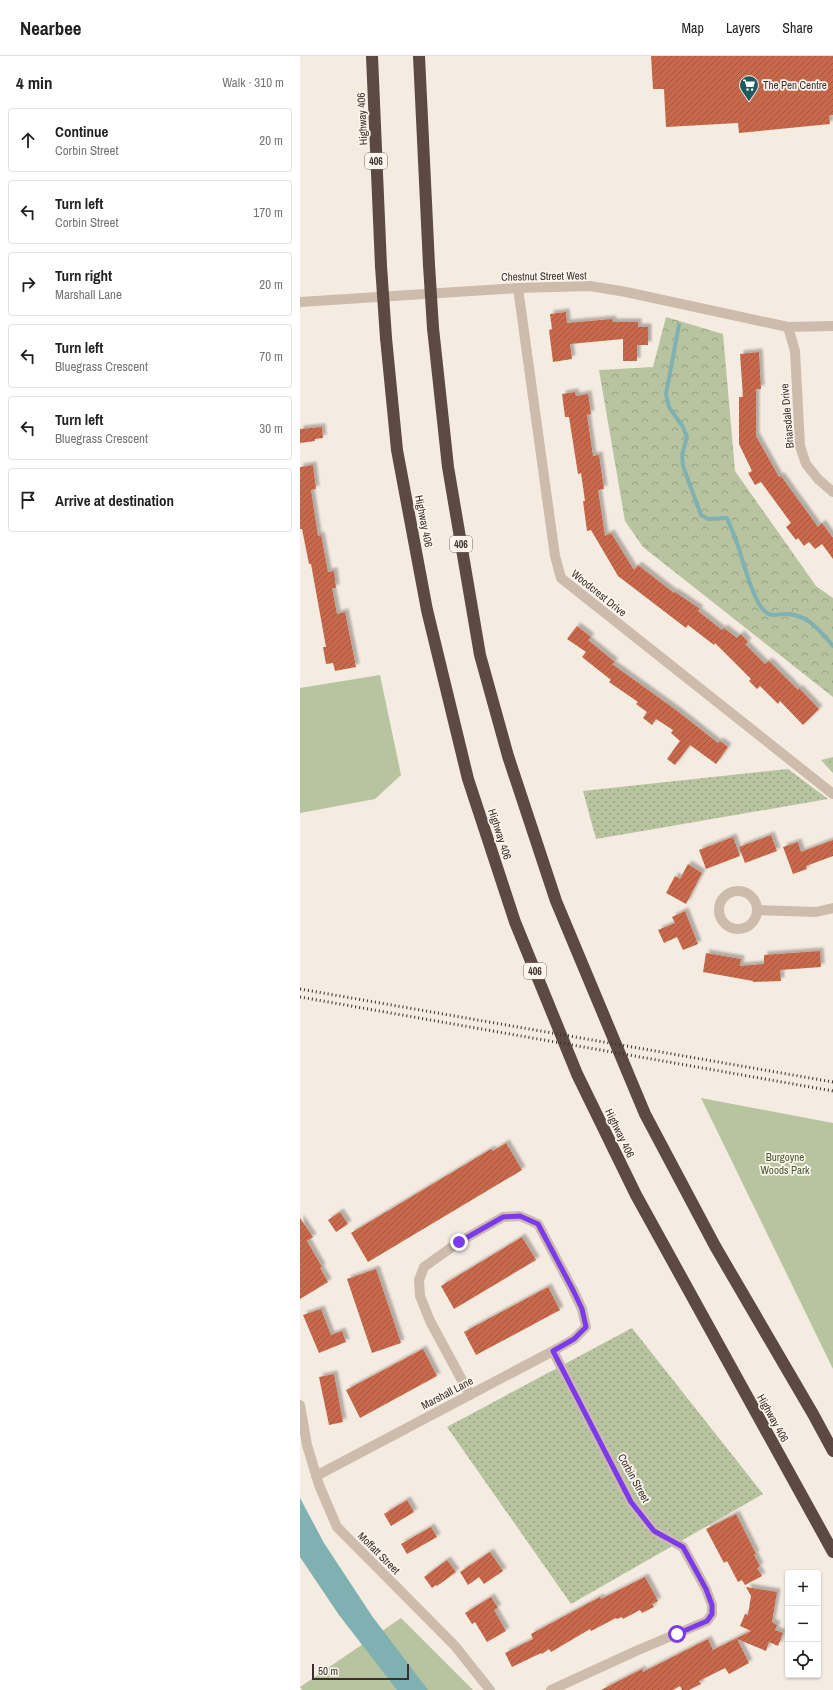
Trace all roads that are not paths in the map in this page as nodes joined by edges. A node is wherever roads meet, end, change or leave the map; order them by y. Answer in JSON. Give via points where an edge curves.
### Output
{"nodes":[{"id":1,"x":372,"y":56,"type":"edge"},
{"id":2,"x":419,"y":56,"type":"edge"},
{"id":3,"x":518,"y":288,"type":"junction"},
{"id":4,"x":300,"y":302,"type":"edge"},
{"id":5,"x":833,"y":326,"type":"edge"},
{"id":6,"x":788,"y":327,"type":"junction"},
{"id":7,"x":833,"y":492,"type":"edge"},
{"id":8,"x":833,"y":794,"type":"edge"},
{"id":9,"x":833,"y":908,"type":"edge"},
{"id":10,"x":757,"y":910,"type":"dead end"},
{"id":11,"x":553,"y":1351,"type":"junction"},
{"id":12,"x":470,"y":1395,"type":"junction"},
{"id":13,"x":300,"y":1405,"type":"edge"},
{"id":14,"x":833,"y":1451,"type":"edge"},
{"id":15,"x":316,"y":1476,"type":"junction"},
{"id":16,"x":833,"y":1552,"type":"edge"},
{"id":17,"x":490,"y":1690,"type":"edge"},
{"id":18,"x":551,"y":1690,"type":"edge"}],
"edges":[{"from":1,"to":16,"type":"highway","name":"Highway 406","number":"406","bridge":true,"via":[[381,266],[397,450],[427,610],[468,778],[515,922],[577,1074],[636,1195]]},
{"from":2,"to":14,"type":"highway","number":"406","bridge":true,"via":[[433,328],[448,467],[480,655],[508,756],[556,901],[645,1114],[715,1246]]},
{"from":3,"to":4,"type":"street","name":"Chestnut Street West"},
{"from":3,"to":6,"type":"street","name":"Chestnut Street West","via":[[590,286]]},
{"from":3,"to":8,"type":"street","name":"Woodcrest Drive","via":[[555,556],[561,578]]},
{"from":5,"to":6,"type":"street","name":"Chestnut Street West"},
{"from":6,"to":7,"type":"street","name":"Briarsdale Drive","via":[[795,350],[800,446],[806,464]]},
{"from":9,"to":10,"type":"street","via":[[816,912]]},
{"from":11,"to":12,"type":"street","name":"Marshall Lane"},
{"from":11,"to":12,"type":"street","name":"Marshall Lane","via":[[574,1339],[586,1327],[582,1309],[538,1224],[520,1216],[503,1217],[459,1242],[428,1264],[418,1280],[420,1296],[430,1321]]},
{"from":11,"to":18,"type":"street","name":"Corbin Street","via":[[631,1502],[654,1531],[683,1547],[706,1589],[712,1605],[712,1614],[707,1621]]},
{"from":12,"to":15,"type":"street","name":"Marshall Lane"},
{"from":13,"to":15,"type":"street","name":"Moffatt Street"},
{"from":15,"to":17,"type":"street","name":"Moffatt Street","via":[[337,1527],[455,1646]]}]}
